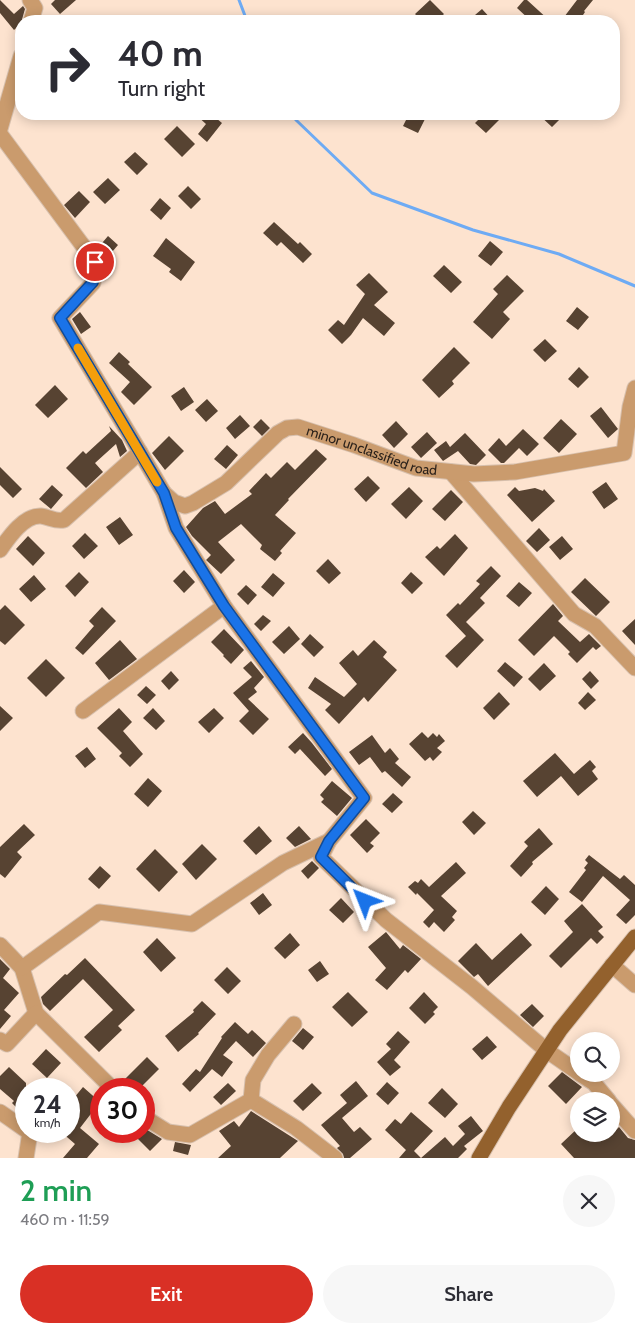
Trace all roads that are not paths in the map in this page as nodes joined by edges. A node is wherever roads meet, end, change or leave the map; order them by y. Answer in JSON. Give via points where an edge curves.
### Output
{"nodes":[{"id":1,"x":30,"y":0,"type":"edge"},
{"id":2,"x":33,"y":15,"type":"edge"},
{"id":3,"x":15,"y":77,"type":"edge"},
{"id":4,"x":0,"y":129,"type":"edge"},
{"id":5,"x":0,"y":134,"type":"edge"},
{"id":6,"x":635,"y":388,"type":"edge"},
{"id":7,"x":630,"y":450,"type":"edge"},
{"id":8,"x":140,"y":452,"type":"junction"},
{"id":9,"x":451,"y":472,"type":"junction"},
{"id":10,"x":164,"y":493,"type":"junction"},
{"id":11,"x":0,"y":550,"type":"edge"},
{"id":12,"x":224,"y":606,"type":"junction"},
{"id":13,"x":635,"y":668,"type":"edge"},
{"id":14,"x":83,"y":711,"type":"dead end"},
{"id":15,"x":329,"y":841,"type":"junction"},
{"id":16,"x":635,"y":937,"type":"edge"},
{"id":17,"x":0,"y":945,"type":"edge"},
{"id":18,"x":612,"y":965,"type":"junction"},
{"id":19,"x":22,"y":968,"type":"junction"},
{"id":20,"x":635,"y":985,"type":"edge"},
{"id":21,"x":36,"y":1013,"type":"junction"},
{"id":22,"x":294,"y":1024,"type":"dead end"},
{"id":23,"x":0,"y":1040,"type":"edge"},
{"id":24,"x":546,"y":1050,"type":"junction"},
{"id":25,"x":570,"y":1066,"type":"edge"},
{"id":26,"x":102,"y":1078,"type":"edge"},
{"id":27,"x":593,"y":1082,"type":"edge"},
{"id":28,"x":602,"y":1092,"type":"edge"},
{"id":29,"x":251,"y":1100,"type":"junction"},
{"id":30,"x":0,"y":1112,"type":"edge"},
{"id":31,"x":620,"y":1114,"type":"edge"},
{"id":32,"x":15,"y":1122,"type":"edge"},
{"id":33,"x":155,"y":1124,"type":"edge"},
{"id":34,"x":635,"y":1131,"type":"edge"},
{"id":35,"x":28,"y":1143,"type":"edge"},
{"id":36,"x":26,"y":1158,"type":"edge"},
{"id":37,"x":334,"y":1158,"type":"edge"},
{"id":38,"x":479,"y":1158,"type":"edge"}],
"edges":[{"from":1,"to":2,"type":"street","via":[[35,8]]},
{"from":3,"to":4,"type":"street"},
{"from":5,"to":8,"type":"street","name":"minor unclassified road","via":[[95,262],[93,282],[60,318]]},
{"from":6,"to":7,"type":"street","name":"minor unclassified road","via":[[630,407]]},
{"from":7,"to":9,"type":"street","name":"minor unclassified road","via":[[515,472]]},
{"from":8,"to":10,"type":"street","name":"minor unclassified road"},
{"from":8,"to":11,"type":"street","via":[[64,520],[39,516],[26,521],[10,535]]},
{"from":9,"to":10,"type":"street","name":"minor unclassified road","via":[[416,468],[298,427],[278,433],[226,483],[193,504],[185,506],[174,502]]},
{"from":9,"to":13,"type":"street","via":[[574,614],[595,626]]},
{"from":10,"to":12,"type":"street","via":[[176,528]]},
{"from":12,"to":14,"type":"street"},
{"from":12,"to":15,"type":"street","via":[[364,798]]},
{"from":15,"to":19,"type":"street","via":[[283,863],[192,924],[99,912]]},
{"from":15,"to":24,"type":"street","via":[[321,857],[355,892]]},
{"from":16,"to":18,"type":"main road"},
{"from":17,"to":19,"type":"street"},
{"from":18,"to":20,"type":"street"},
{"from":18,"to":24,"type":"main road"},
{"from":19,"to":21,"type":"street"},
{"from":21,"to":23,"type":"street","via":[[7,1044]]},
{"from":21,"to":26,"type":"street"},
{"from":22,"to":29,"type":"street","via":[[268,1055],[253,1080]]},
{"from":24,"to":25,"type":"street"},
{"from":24,"to":38,"type":"main road"},
{"from":27,"to":28,"type":"street"},
{"from":29,"to":33,"type":"street","via":[[190,1135],[168,1132]]},
{"from":29,"to":37,"type":"street","via":[[296,1128]]},
{"from":30,"to":32,"type":"street"},
{"from":31,"to":34,"type":"street"},
{"from":35,"to":36,"type":"street"}]}
